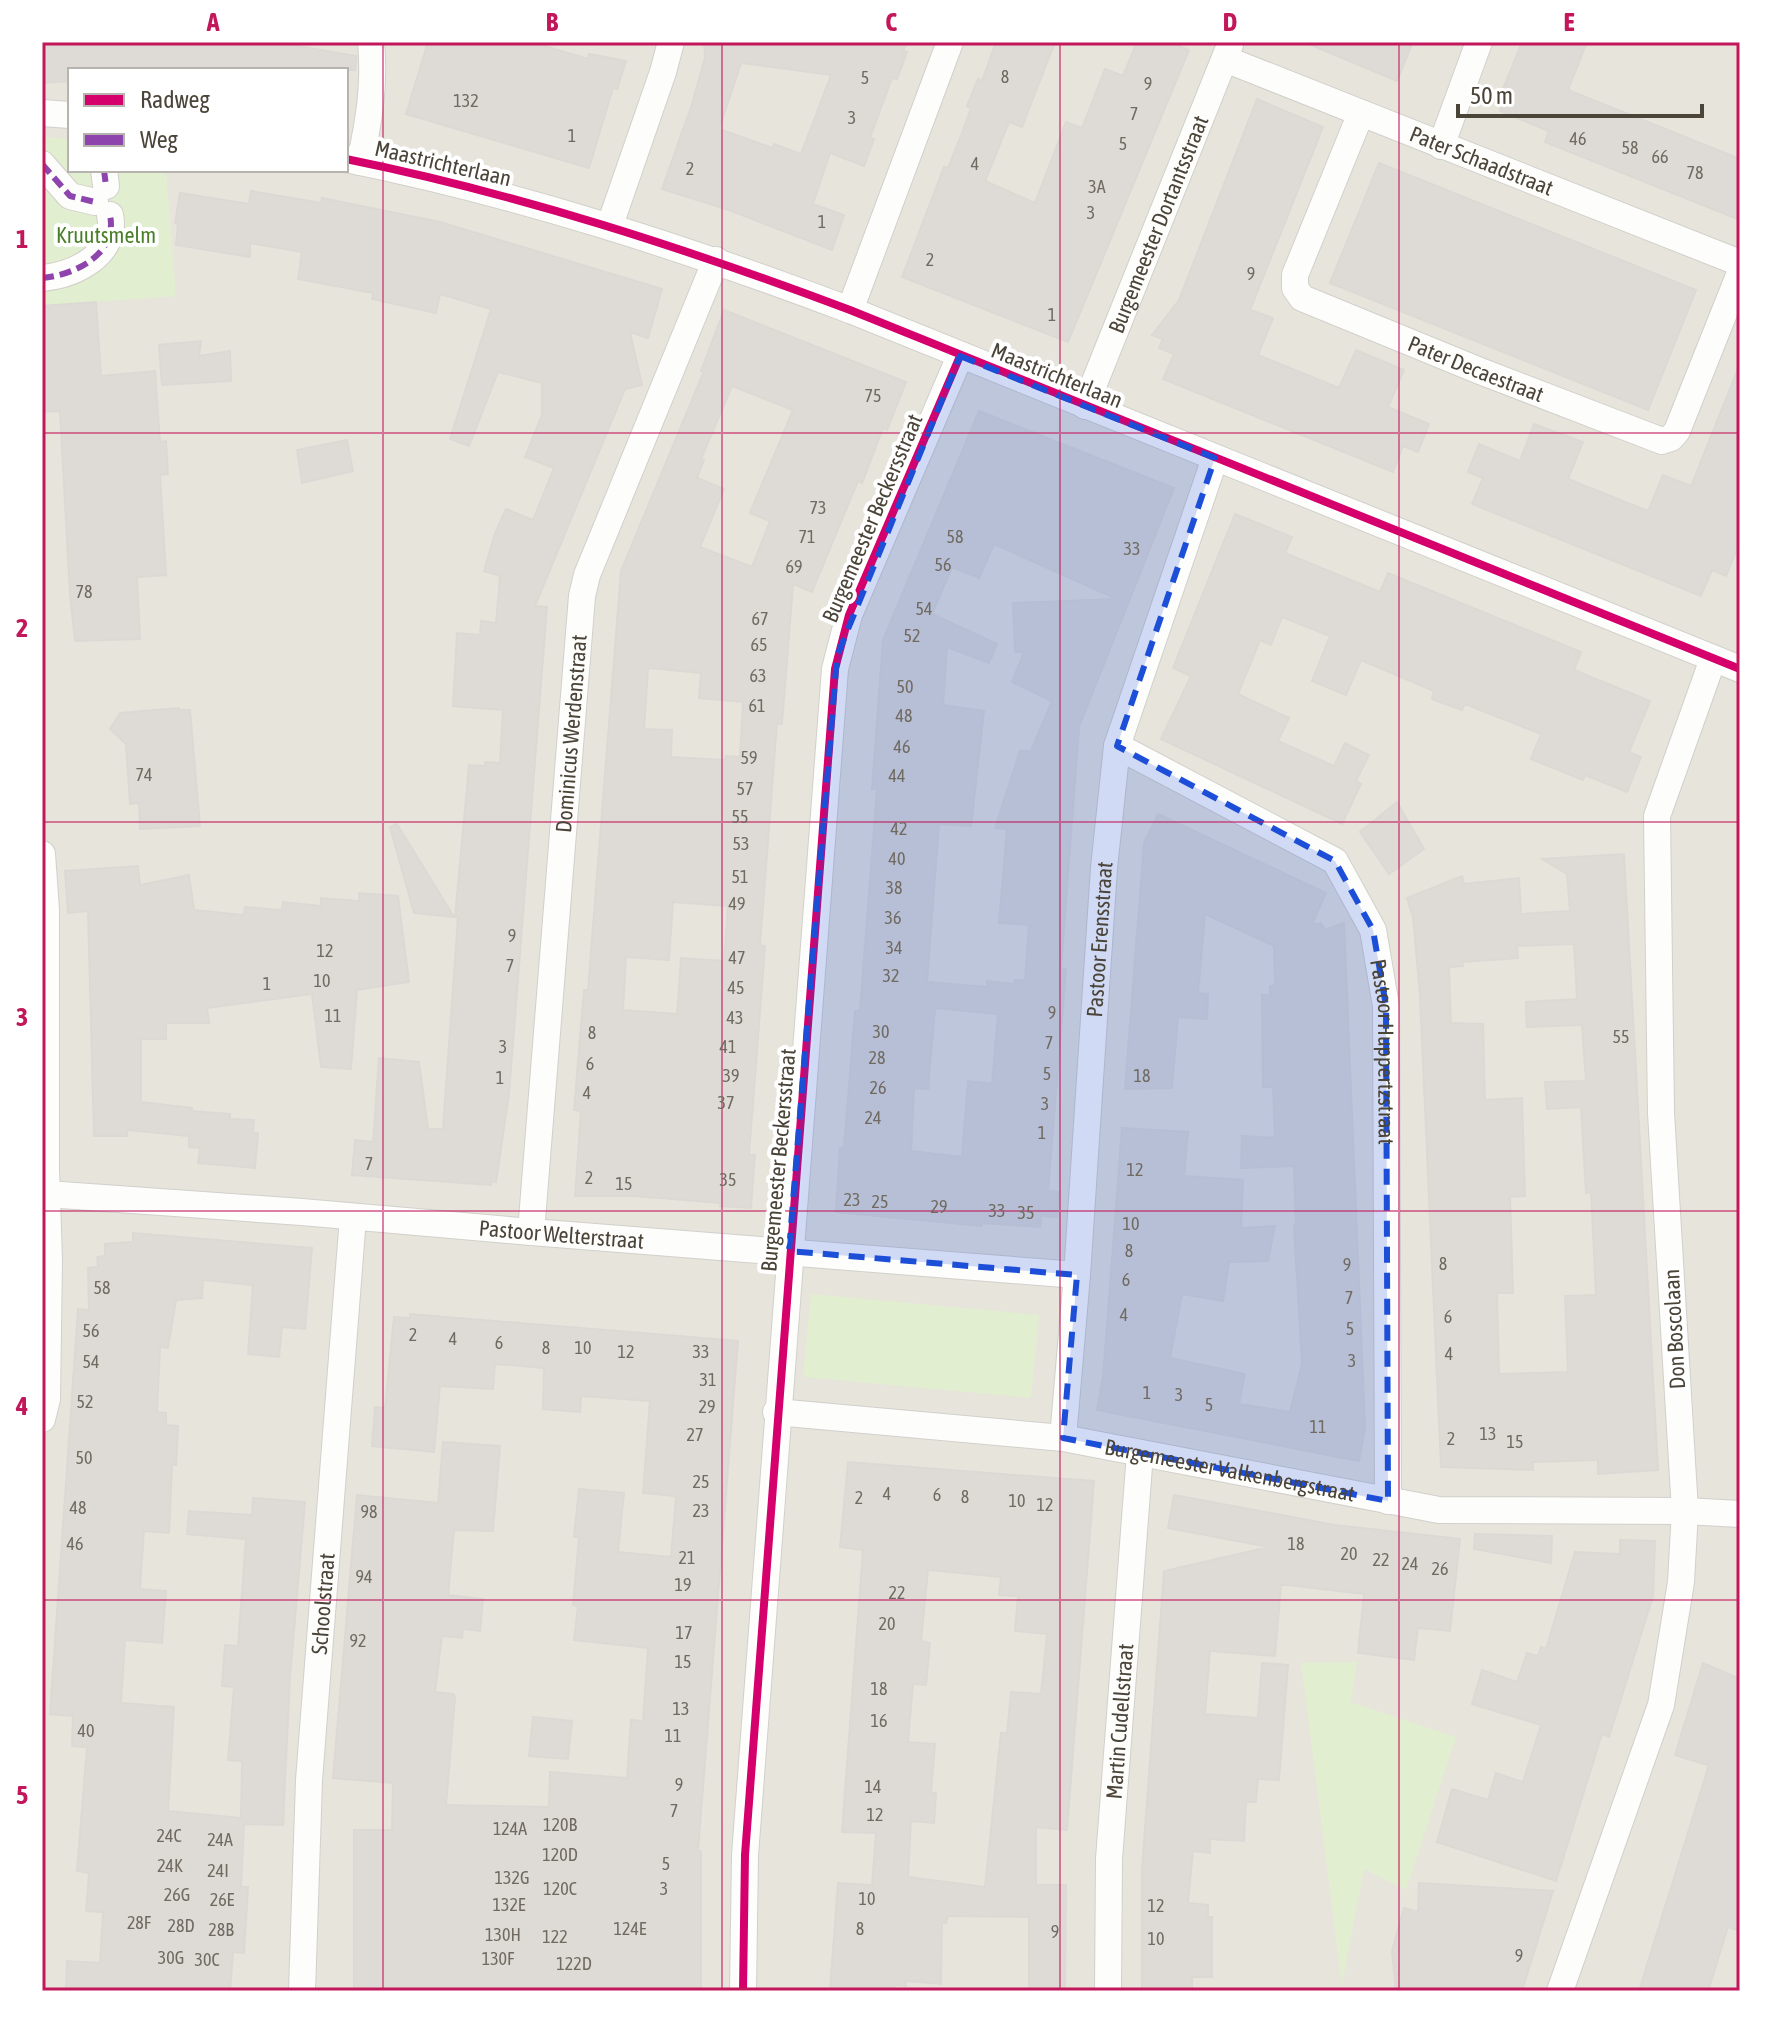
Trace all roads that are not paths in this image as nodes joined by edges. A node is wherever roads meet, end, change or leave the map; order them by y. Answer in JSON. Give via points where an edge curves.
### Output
{"nodes":[{"id":1,"x":371,"y":42,"type":"edge"},
{"id":2,"x":671,"y":42,"type":"edge"},
{"id":3,"x":950,"y":42,"type":"edge"},
{"id":4,"x":1479,"y":42,"type":"edge"},
{"id":5,"x":1228,"y":50,"type":"edge"},
{"id":6,"x":42,"y":113,"type":"edge"},
{"id":7,"x":1361,"y":113,"type":"junction"},
{"id":8,"x":68,"y":115,"type":"edge"},
{"id":9,"x":1441,"y":146,"type":"junction"},
{"id":10,"x":353,"y":161,"type":"edge"},
{"id":11,"x":42,"y":164,"type":"edge"},
{"id":12,"x":104,"y":193,"type":"edge"},
{"id":13,"x":610,"y":225,"type":"junction"},
{"id":14,"x":716,"y":260,"type":"junction"},
{"id":15,"x":1740,"y":263,"type":"edge"},
{"id":16,"x":1740,"y":273,"type":"edge"},
{"id":17,"x":42,"y":278,"type":"edge"},
{"id":18,"x":850,"y":310,"type":"junction"},
{"id":19,"x":960,"y":356,"type":"junction"},
{"id":20,"x":1085,"y":406,"type":"junction"},
{"id":21,"x":1215,"y":458,"type":"junction"},
{"id":22,"x":1713,"y":659,"type":"junction"},
{"id":23,"x":1740,"y":669,"type":"edge"},
{"id":24,"x":1117,"y":746,"type":"junction"},
{"id":25,"x":42,"y":854,"type":"edge"},
{"id":26,"x":45,"y":1177,"type":"edge"},
{"id":27,"x":353,"y":1217,"type":"junction"},
{"id":28,"x":531,"y":1232,"type":"junction"},
{"id":29,"x":789,"y":1251,"type":"junction"},
{"id":30,"x":46,"y":1260,"type":"edge"},
{"id":31,"x":1077,"y":1275,"type":"junction"},
{"id":32,"x":776,"y":1412,"type":"junction"},
{"id":33,"x":42,"y":1419,"type":"edge"},
{"id":34,"x":1063,"y":1438,"type":"junction"},
{"id":35,"x":1140,"y":1453,"type":"junction"},
{"id":36,"x":1388,"y":1501,"type":"junction"},
{"id":37,"x":1685,"y":1511,"type":"junction"},
{"id":38,"x":1740,"y":1514,"type":"edge"},
{"id":39,"x":302,"y":1991,"type":"edge"},
{"id":40,"x":743,"y":1991,"type":"edge"},
{"id":41,"x":1108,"y":1991,"type":"edge"},
{"id":42,"x":1560,"y":1991,"type":"edge"}],
"edges":[{"from":1,"to":10,"type":"street","via":[[371,116]]},
{"from":2,"to":13,"type":"street"},
{"from":3,"to":18,"type":"street"},
{"from":4,"to":9,"type":"street"},
{"from":5,"to":7,"type":"street","name":"Pater Schaadstraat"},
{"from":5,"to":20,"type":"street","name":"Burgemeester Dortantsstraat"},
{"from":6,"to":8,"type":"street"},
{"from":7,"to":9,"type":"street","name":"Pater Schaadstraat"},
{"from":7,"to":16,"type":"street","name":"Pater Decaestraat","via":[[1295,275],[1298,294],[1316,303],[1662,441],[1677,431]]},
{"from":9,"to":15,"type":"street","name":"Pater Schaadstraat"},
{"from":10,"to":13,"type":"street","name":"Maastrichterlaan"},
{"from":11,"to":12,"type":"street","via":[[70,196]]},
{"from":12,"to":17,"type":"street","via":[[111,233],[95,258],[65,275]]},
{"from":13,"to":14,"type":"street","name":"Maastrichterlaan"},
{"from":14,"to":18,"type":"street","name":"Maastrichterlaan"},
{"from":14,"to":28,"type":"street","name":"Dominicus Werdenstraat","via":[[582,596]]},
{"from":18,"to":19,"type":"street","name":"Maastrichterlaan"},
{"from":19,"to":20,"type":"street","name":"Maastrichterlaan"},
{"from":19,"to":29,"type":"street","name":"Burgemeester Beckersstraat","via":[[839,646]]},
{"from":20,"to":21,"type":"street","name":"Maastrichterlaan"},
{"from":21,"to":22,"type":"street","name":"Maastrichterlaan"},
{"from":21,"to":24,"type":"street","name":"Pastoor Erensstraat"},
{"from":22,"to":23,"type":"street","name":"Maastrichterlaan"},
{"from":22,"to":37,"type":"street","name":"Don Boscolaan","via":[[1657,816],[1661,1113]]},
{"from":24,"to":31,"type":"street","name":"Pastoor Erensstraat"},
{"from":24,"to":36,"type":"street","name":"Pastoor Huppertzstraat","via":[[1335,861],[1373,930],[1386,1006]]},
{"from":25,"to":26,"type":"street"},
{"from":26,"to":27,"type":"street","name":"Pastoor Welterstraat"},
{"from":26,"to":30,"type":"street"},
{"from":27,"to":28,"type":"street","name":"Pastoor Welterstraat"},
{"from":27,"to":39,"type":"street","name":"Schoolstraat","via":[[309,1780]]},
{"from":28,"to":29,"type":"street","name":"Pastoor Welterstraat"},
{"from":29,"to":31,"type":"street","name":"Pastoor Welterstraat"},
{"from":29,"to":32,"type":"street","name":"Burgemeester Beckersstraat"},
{"from":30,"to":33,"type":"street","via":[[47,1399]]},
{"from":31,"to":34,"type":"street","name":"Pastoor Erensstraat"},
{"from":32,"to":34,"type":"street","name":"Burgemeester Valkenbergstraat"},
{"from":32,"to":40,"type":"street","name":"Burgemeester Beckersstraat","via":[[745,1855]]},
{"from":34,"to":35,"type":"street","name":"Burgemeester Valkenbergstraat"},
{"from":35,"to":36,"type":"street","name":"Burgemeester Valkenbergstraat"},
{"from":35,"to":41,"type":"street","name":"Martin Cudellstraat","via":[[1109,1859]]},
{"from":36,"to":37,"type":"street","name":"Burgemeester Valkenbergstraat","via":[[1439,1510]]},
{"from":37,"to":38,"type":"street","name":"Burgemeester Valkenbergstraat"},
{"from":37,"to":42,"type":"street","name":"Don Boscolaan","via":[[1681,1582],[1661,1705]]}]}
